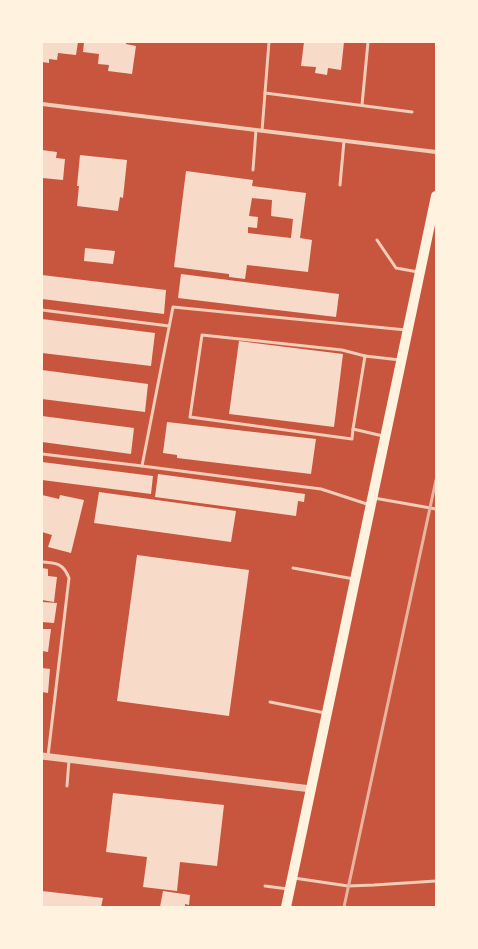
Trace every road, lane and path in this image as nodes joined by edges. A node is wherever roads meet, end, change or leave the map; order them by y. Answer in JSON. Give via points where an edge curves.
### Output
{"nodes":[{"id":1,"x":269,"y":42,"type":"edge"},
{"id":2,"x":368,"y":42,"type":"edge"},
{"id":3,"x":265,"y":92,"type":"junction"},
{"id":4,"x":42,"y":104,"type":"edge"},
{"id":5,"x":362,"y":105,"type":"junction"},
{"id":6,"x":412,"y":112,"type":"dead end"},
{"id":7,"x":256,"y":130,"type":"junction"},
{"id":8,"x":262,"y":131,"type":"junction"},
{"id":9,"x":344,"y":141,"type":"junction"},
{"id":10,"x":436,"y":152,"type":"edge"},
{"id":11,"x":253,"y":170,"type":"dead end"},
{"id":12,"x":340,"y":186,"type":"dead end"},
{"id":13,"x":436,"y":196,"type":"edge"},
{"id":14,"x":377,"y":240,"type":"dead end"},
{"id":15,"x":420,"y":273,"type":"junction"},
{"id":16,"x":42,"y":310,"type":"edge"},
{"id":17,"x":169,"y":326,"type":"junction"},
{"id":18,"x":408,"y":330,"type":"junction"},
{"id":19,"x":365,"y":356,"type":"junction"},
{"id":20,"x":401,"y":361,"type":"junction"},
{"id":21,"x":353,"y":429,"type":"junction"},
{"id":22,"x":385,"y":436,"type":"junction"},
{"id":23,"x":42,"y":454,"type":"edge"},
{"id":24,"x":142,"y":466,"type":"junction"},
{"id":25,"x":371,"y":501,"type":"junction"},
{"id":26,"x":436,"y":509,"type":"edge"},
{"id":27,"x":42,"y":562,"type":"edge"},
{"id":28,"x":293,"y":568,"type":"dead end"},
{"id":29,"x":355,"y":579,"type":"junction"},
{"id":30,"x":270,"y":702,"type":"dead end"},
{"id":31,"x":327,"y":713,"type":"junction"},
{"id":32,"x":45,"y":757,"type":"edge"},
{"id":33,"x":69,"y":760,"type":"junction"},
{"id":34,"x":67,"y":786,"type":"dead end"},
{"id":35,"x":310,"y":789,"type":"junction"},
{"id":36,"x":292,"y":878,"type":"junction"},
{"id":37,"x":436,"y":881,"type":"edge"},
{"id":38,"x":265,"y":886,"type":"dead end"},
{"id":39,"x":290,"y":889,"type":"junction"},
{"id":40,"x":286,"y":907,"type":"edge"}],
"edges":[{"from":1,"to":3,"type":"lane"},
{"from":2,"to":5,"type":"lane"},
{"from":3,"to":5,"type":"lane"},
{"from":3,"to":8,"type":"lane"},
{"from":4,"to":7,"type":"street"},
{"from":5,"to":6,"type":"lane"},
{"from":7,"to":8,"type":"street"},
{"from":7,"to":11,"type":"lane"},
{"from":8,"to":9,"type":"street"},
{"from":9,"to":10,"type":"street"},
{"from":9,"to":12,"type":"lane"},
{"from":13,"to":15,"type":"main road"},
{"from":14,"to":15,"type":"lane","via":[[396,268]]},
{"from":15,"to":18,"type":"main road"},
{"from":16,"to":17,"type":"lane"},
{"from":17,"to":18,"type":"lane","via":[[173,307]]},
{"from":17,"to":24,"type":"lane"},
{"from":18,"to":20,"type":"main road"},
{"from":19,"to":20,"type":"lane"},
{"from":19,"to":21,"type":"lane"},
{"from":19,"to":21,"type":"lane","via":[[342,350],[202,335],[190,417],[352,439]]},
{"from":20,"to":22,"type":"main road"},
{"from":21,"to":22,"type":"lane"},
{"from":22,"to":25,"type":"main road"},
{"from":23,"to":24,"type":"lane"},
{"from":24,"to":25,"type":"lane","via":[[321,489]]},
{"from":25,"to":26,"type":"lane"},
{"from":25,"to":29,"type":"main road"},
{"from":27,"to":32,"type":"lane","via":[[58,564],[66,570],[69,578]]},
{"from":28,"to":29,"type":"lane"},
{"from":29,"to":31,"type":"main road"},
{"from":30,"to":31,"type":"lane"},
{"from":31,"to":35,"type":"main road"},
{"from":32,"to":33,"type":"street"},
{"from":33,"to":34,"type":"lane"},
{"from":33,"to":35,"type":"street"},
{"from":35,"to":36,"type":"main road"},
{"from":36,"to":37,"type":"lane","via":[[348,886]]},
{"from":36,"to":39,"type":"main road"},
{"from":38,"to":39,"type":"lane"},
{"from":39,"to":40,"type":"main road"}]}
